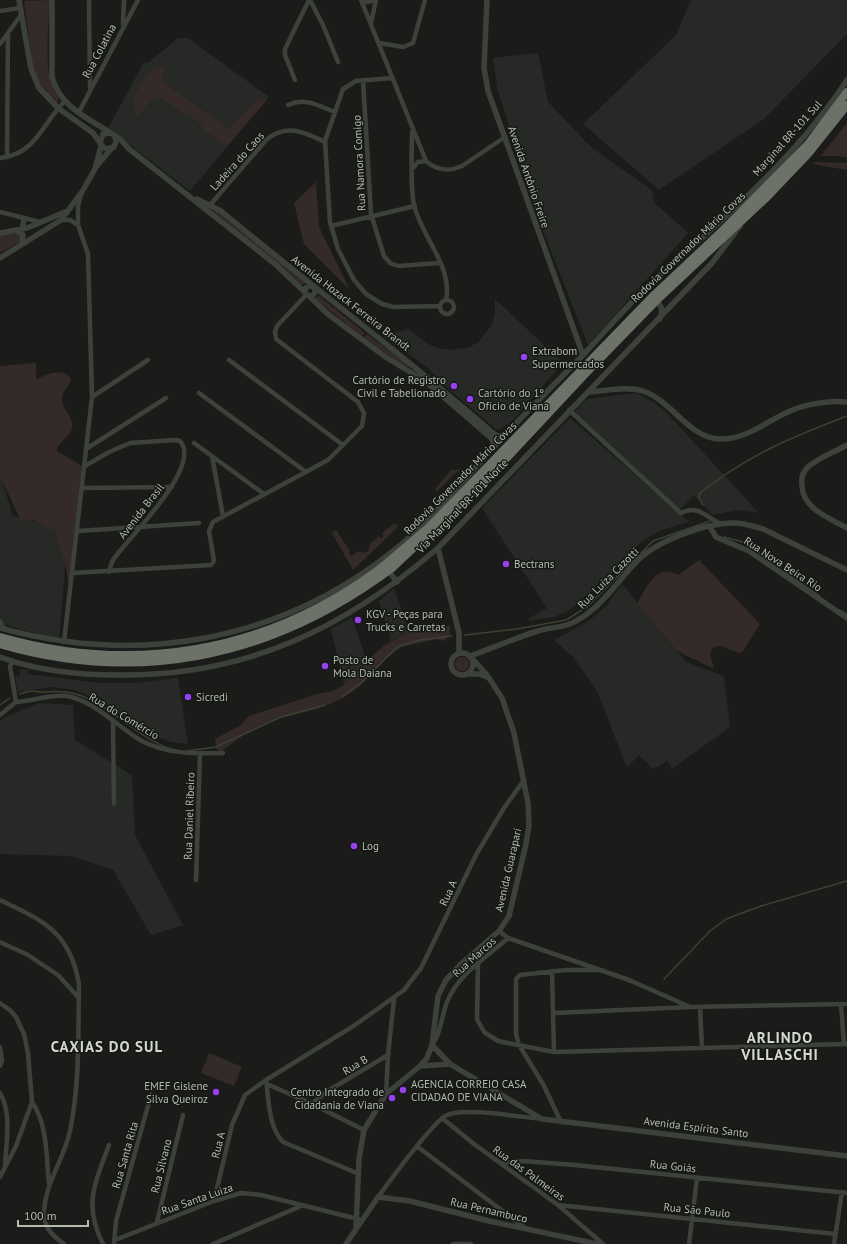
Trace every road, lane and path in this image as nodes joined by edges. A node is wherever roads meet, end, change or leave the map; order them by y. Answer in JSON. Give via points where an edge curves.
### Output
{"nodes":[{"id":1,"x":19,"y":0,"type":"edge"},
{"id":2,"x":52,"y":0,"type":"edge"},
{"id":3,"x":89,"y":0,"type":"edge"},
{"id":4,"x":124,"y":0,"type":"edge"},
{"id":5,"x":138,"y":0,"type":"edge"},
{"id":6,"x":309,"y":0,"type":"edge"},
{"id":7,"x":361,"y":0,"type":"edge"},
{"id":8,"x":375,"y":0,"type":"edge"},
{"id":9,"x":425,"y":0,"type":"edge"},
{"id":10,"x":487,"y":0,"type":"edge"},
{"id":11,"x":20,"y":8,"type":"junction"},
{"id":12,"x":0,"y":11,"type":"edge"},
{"id":13,"x":21,"y":15,"type":"junction"},
{"id":14,"x":371,"y":23,"type":"junction"},
{"id":15,"x":123,"y":27,"type":"junction"},
{"id":16,"x":8,"y":34,"type":"junction"},
{"id":17,"x":379,"y":43,"type":"junction"},
{"id":18,"x":0,"y":44,"type":"edge"},
{"id":19,"x":338,"y":62,"type":"dead end"},
{"id":20,"x":393,"y":78,"type":"junction"},
{"id":21,"x":294,"y":80,"type":"dead end"},
{"id":22,"x":364,"y":80,"type":"junction"},
{"id":23,"x":847,"y":80,"type":"edge"},
{"id":24,"x":90,"y":90,"type":"junction"},
{"id":25,"x":847,"y":92,"type":"edge"},
{"id":26,"x":64,"y":102,"type":"junction"},
{"id":27,"x":847,"y":104,"type":"edge"},
{"id":28,"x":288,"y":105,"type":"dead end"},
{"id":29,"x":57,"y":107,"type":"junction"},
{"id":30,"x":79,"y":112,"type":"junction"},
{"id":31,"x":335,"y":112,"type":"junction"},
{"id":32,"x":412,"y":128,"type":"junction"},
{"id":33,"x":112,"y":134,"type":"junction"},
{"id":34,"x":505,"y":138,"type":"junction"},
{"id":35,"x":325,"y":142,"type":"junction"},
{"id":36,"x":100,"y":144,"type":"junction"},
{"id":37,"x":126,"y":146,"type":"junction"},
{"id":38,"x":112,"y":148,"type":"junction"},
{"id":39,"x":8,"y":157,"type":"junction"},
{"id":40,"x":0,"y":158,"type":"edge"},
{"id":41,"x":426,"y":161,"type":"junction"},
{"id":42,"x":413,"y":168,"type":"junction"},
{"id":43,"x":95,"y":169,"type":"junction"},
{"id":44,"x":181,"y":189,"type":"junction"},
{"id":45,"x":82,"y":192,"type":"junction"},
{"id":46,"x":210,"y":204,"type":"junction"},
{"id":47,"x":415,"y":206,"type":"junction"},
{"id":48,"x":67,"y":211,"type":"junction"},
{"id":49,"x":0,"y":212,"type":"edge"},
{"id":50,"x":749,"y":213,"type":"junction"},
{"id":51,"x":372,"y":216,"type":"junction"},
{"id":52,"x":24,"y":220,"type":"junction"},
{"id":53,"x":61,"y":220,"type":"junction"},
{"id":54,"x":42,"y":223,"type":"junction"},
{"id":55,"x":78,"y":225,"type":"junction"},
{"id":56,"x":331,"y":226,"type":"junction"},
{"id":57,"x":20,"y":230,"type":"junction"},
{"id":58,"x":0,"y":233,"type":"edge"},
{"id":59,"x":22,"y":243,"type":"junction"},
{"id":60,"x":0,"y":258,"type":"edge"},
{"id":61,"x":440,"y":263,"type":"junction"},
{"id":62,"x":313,"y":286,"type":"junction"},
{"id":63,"x":307,"y":294,"type":"junction"},
{"id":64,"x":639,"y":294,"type":"junction"},
{"id":65,"x":651,"y":296,"type":"dead end"},
{"id":66,"x":446,"y":300,"type":"junction"},
{"id":67,"x":658,"y":302,"type":"dead end"},
{"id":68,"x":440,"y":306,"type":"junction"},
{"id":69,"x":660,"y":319,"type":"junction"},
{"id":70,"x":583,"y":355,"type":"junction"},
{"id":71,"x":148,"y":360,"type":"dead end"},
{"id":72,"x":229,"y":360,"type":"dead end"},
{"id":73,"x":445,"y":391,"type":"junction"},
{"id":74,"x":438,"y":392,"type":"junction"},
{"id":75,"x":588,"y":392,"type":"junction"},
{"id":76,"x":199,"y":393,"type":"dead end"},
{"id":77,"x":92,"y":397,"type":"junction"},
{"id":78,"x":166,"y":398,"type":"dead end"},
{"id":79,"x":847,"y":402,"type":"edge"},
{"id":80,"x":569,"y":410,"type":"junction"},
{"id":81,"x":505,"y":435,"type":"junction"},
{"id":82,"x":194,"y":443,"type":"dead end"},
{"id":83,"x":343,"y":445,"type":"junction"},
{"id":84,"x":847,"y":445,"type":"edge"},
{"id":85,"x":493,"y":448,"type":"junction"},
{"id":86,"x":86,"y":449,"type":"junction"},
{"id":87,"x":212,"y":456,"type":"junction"},
{"id":88,"x":85,"y":466,"type":"junction"},
{"id":89,"x":306,"y":472,"type":"junction"},
{"id":90,"x":172,"y":486,"type":"junction"},
{"id":91,"x":83,"y":488,"type":"junction"},
{"id":92,"x":264,"y":494,"type":"junction"},
{"id":93,"x":223,"y":516,"type":"junction"},
{"id":94,"x":199,"y":523,"type":"dead end"},
{"id":95,"x":721,"y":524,"type":"junction"},
{"id":96,"x":710,"y":526,"type":"junction"},
{"id":97,"x":141,"y":528,"type":"junction"},
{"id":98,"x":847,"y":528,"type":"edge"},
{"id":99,"x":78,"y":531,"type":"junction"},
{"id":100,"x":438,"y":548,"type":"junction"},
{"id":101,"x":386,"y":564,"type":"junction"},
{"id":102,"x":847,"y":570,"type":"edge"},
{"id":103,"x":109,"y":572,"type":"junction"},
{"id":104,"x":72,"y":573,"type":"junction"},
{"id":105,"x":379,"y":574,"type":"junction"},
{"id":106,"x":398,"y":582,"type":"junction"},
{"id":107,"x":847,"y":618,"type":"edge"},
{"id":108,"x":0,"y":621,"type":"edge"},
{"id":109,"x":2,"y":628,"type":"edge"},
{"id":110,"x":0,"y":637,"type":"edge"},
{"id":111,"x":64,"y":642,"type":"junction"},
{"id":112,"x":0,"y":644,"type":"edge"},
{"id":113,"x":459,"y":653,"type":"junction"},
{"id":114,"x":470,"y":656,"type":"junction"},
{"id":115,"x":0,"y":657,"type":"edge"},
{"id":116,"x":12,"y":661,"type":"junction"},
{"id":117,"x":465,"y":674,"type":"junction"},
{"id":118,"x":489,"y":678,"type":"junction"},
{"id":119,"x":16,"y":702,"type":"junction"},
{"id":120,"x":0,"y":715,"type":"edge"},
{"id":121,"x":113,"y":721,"type":"junction"},
{"id":122,"x":223,"y":753,"type":"dead end"},
{"id":123,"x":200,"y":754,"type":"junction"},
{"id":124,"x":525,"y":780,"type":"junction"},
{"id":125,"x":114,"y":804,"type":"dead end"},
{"id":126,"x":196,"y":880,"type":"dead end"},
{"id":127,"x":0,"y":900,"type":"edge"},
{"id":128,"x":499,"y":930,"type":"junction"},
{"id":129,"x":508,"y":938,"type":"junction"},
{"id":130,"x":0,"y":942,"type":"edge"},
{"id":131,"x":568,"y":959,"type":"junction"},
{"id":132,"x":478,"y":964,"type":"junction"},
{"id":133,"x":566,"y":970,"type":"junction"},
{"id":134,"x":602,"y":970,"type":"junction"},
{"id":135,"x":552,"y":972,"type":"junction"},
{"id":136,"x":79,"y":998,"type":"junction"},
{"id":137,"x":394,"y":999,"type":"junction"},
{"id":138,"x":0,"y":1003,"type":"edge"},
{"id":139,"x":844,"y":1004,"type":"edge"},
{"id":140,"x":690,"y":1007,"type":"junction"},
{"id":141,"x":700,"y":1007,"type":"junction"},
{"id":142,"x":554,"y":1013,"type":"junction"},
{"id":143,"x":845,"y":1044,"type":"edge"},
{"id":144,"x":432,"y":1045,"type":"junction"},
{"id":145,"x":519,"y":1045,"type":"junction"},
{"id":146,"x":0,"y":1047,"type":"edge"},
{"id":147,"x":702,"y":1048,"type":"junction"},
{"id":148,"x":554,"y":1052,"type":"junction"},
{"id":149,"x":388,"y":1055,"type":"junction"},
{"id":150,"x":450,"y":1064,"type":"junction"},
{"id":151,"x":0,"y":1066,"type":"edge"},
{"id":152,"x":420,"y":1066,"type":"junction"},
{"id":153,"x":266,"y":1082,"type":"junction"},
{"id":154,"x":0,"y":1093,"type":"edge"},
{"id":155,"x":386,"y":1094,"type":"junction"},
{"id":156,"x":151,"y":1096,"type":"dead end"},
{"id":157,"x":32,"y":1102,"type":"junction"},
{"id":158,"x":312,"y":1104,"type":"junction"},
{"id":159,"x":183,"y":1115,"type":"dead end"},
{"id":160,"x":442,"y":1118,"type":"junction"},
{"id":161,"x":542,"y":1119,"type":"junction"},
{"id":162,"x":561,"y":1122,"type":"junction"},
{"id":163,"x":364,"y":1130,"type":"junction"},
{"id":164,"x":109,"y":1145,"type":"dead end"},
{"id":165,"x":418,"y":1147,"type":"junction"},
{"id":166,"x":847,"y":1156,"type":"edge"},
{"id":167,"x":502,"y":1163,"type":"junction"},
{"id":168,"x":5,"y":1167,"type":"junction"},
{"id":169,"x":359,"y":1174,"type":"junction"},
{"id":170,"x":0,"y":1177,"type":"edge"},
{"id":171,"x":697,"y":1178,"type":"junction"},
{"id":172,"x":49,"y":1183,"type":"junction"},
{"id":173,"x":844,"y":1193,"type":"edge"},
{"id":174,"x":378,"y":1197,"type":"junction"},
{"id":175,"x":214,"y":1200,"type":"junction"},
{"id":176,"x":558,"y":1205,"type":"junction"},
{"id":177,"x":301,"y":1206,"type":"junction"},
{"id":178,"x":358,"y":1218,"type":"junction"},
{"id":179,"x":692,"y":1218,"type":"junction"},
{"id":180,"x":157,"y":1222,"type":"junction"},
{"id":181,"x":356,"y":1228,"type":"junction"},
{"id":182,"x":525,"y":1228,"type":"junction"},
{"id":183,"x":835,"y":1234,"type":"junction"},
{"id":184,"x":115,"y":1242,"type":"edge"},
{"id":185,"x":64,"y":1244,"type":"edge"},
{"id":186,"x":103,"y":1244,"type":"edge"},
{"id":187,"x":214,"y":1244,"type":"edge"},
{"id":188,"x":346,"y":1244,"type":"edge"},
{"id":189,"x":453,"y":1244,"type":"edge"},
{"id":190,"x":470,"y":1244,"type":"edge"},
{"id":191,"x":597,"y":1244,"type":"edge"},
{"id":192,"x":603,"y":1244,"type":"edge"},
{"id":193,"x":689,"y":1244,"type":"edge"},
{"id":194,"x":834,"y":1244,"type":"edge"}],
"edges":[{"from":1,"to":11,"type":"street"},
{"from":2,"to":26,"type":"street","via":[[52,77],[56,90]]},
{"from":3,"to":24,"type":"street"},
{"from":4,"to":15,"type":"street"},
{"from":5,"to":15,"type":"street","name":"Rua Colatina"},
{"from":6,"to":19,"type":"street","via":[[323,25]]},
{"from":6,"to":21,"type":"street","via":[[285,49]]},
{"from":7,"to":8,"type":"street"},
{"from":7,"to":14,"type":"street"},
{"from":8,"to":14,"type":"street"},
{"from":9,"to":17,"type":"street","via":[[413,43],[403,47]]},
{"from":10,"to":34,"type":"street","name":"Avenida Antônio Freire","via":[[485,74],[488,91]]},
{"from":11,"to":12,"type":"street"},
{"from":11,"to":13,"type":"street"},
{"from":13,"to":16,"type":"street"},
{"from":13,"to":29,"type":"street","via":[[34,80]]},
{"from":14,"to":17,"type":"street"},
{"from":15,"to":24,"type":"street","name":"Rua Colatina"},
{"from":16,"to":18,"type":"street"},
{"from":16,"to":39,"type":"street"},
{"from":17,"to":20,"type":"street"},
{"from":20,"to":22,"type":"street"},
{"from":20,"to":32,"type":"street"},
{"from":22,"to":31,"type":"street","via":[[356,80],[345,86]]},
{"from":22,"to":51,"type":"street","name":"Rua Namora Comigo"},
{"from":23,"to":64,"type":"street","name":"Marginal BR-101 Sul","via":[[827,109],[764,180]]},
{"from":24,"to":30,"type":"street","name":"Rua Colatina"},
{"from":25,"to":101,"type":"highway","name":"Rodovia Governador Mário Covas","via":[[809,142],[720,233],[652,296],[429,527]]},
{"from":26,"to":29,"type":"street"},
{"from":26,"to":30,"type":"street"},
{"from":27,"to":50,"type":"highway","name":"Rodovia Governador Mário Covas","via":[[808,154]]},
{"from":28,"to":31,"type":"street","via":[[307,102]]},
{"from":29,"to":36,"type":"street","via":[[90,130]]},
{"from":29,"to":39,"type":"street","via":[[28,148]]},
{"from":30,"to":33,"type":"street"},
{"from":31,"to":35,"type":"street"},
{"from":32,"to":41,"type":"street"},
{"from":32,"to":42,"type":"street"},
{"from":33,"to":36,"type":"street","via":[[103,134]]},
{"from":33,"to":37,"type":"street","name":"Avenida Hozack Ferreira Brandt"},
{"from":33,"to":38,"type":"street","via":[[116,140]]},
{"from":34,"to":41,"type":"street","via":[[454,169],[437,168]]},
{"from":34,"to":70,"type":"street","name":"Avenida Antônio Freire"},
{"from":35,"to":46,"type":"street","name":"Ladeira do Caos","via":[[299,130],[285,130],[273,135]]},
{"from":35,"to":56,"type":"street"},
{"from":36,"to":38,"type":"street","via":[[107,149]]},
{"from":36,"to":43,"type":"street"},
{"from":37,"to":38,"type":"street"},
{"from":37,"to":44,"type":"street","name":"Avenida Hozack Ferreira Brandt"},
{"from":38,"to":43,"type":"street"},
{"from":39,"to":40,"type":"street"},
{"from":41,"to":42,"type":"street","via":[[418,162]]},
{"from":42,"to":47,"type":"street"},
{"from":43,"to":45,"type":"street"},
{"from":44,"to":46,"type":"street","name":"Avenida Hozack Ferreira Brandt"},
{"from":44,"to":63,"type":"street","name":"Avenida Hozack Ferreira Brandt","via":[[279,268]]},
{"from":45,"to":48,"type":"street"},
{"from":45,"to":55,"type":"street","via":[[78,206]]},
{"from":46,"to":62,"type":"street","name":"Avenida Hozack Ferreira Brandt"},
{"from":47,"to":51,"type":"street"},
{"from":47,"to":61,"type":"street"},
{"from":48,"to":53,"type":"street"},
{"from":48,"to":54,"type":"street"},
{"from":49,"to":52,"type":"street"},
{"from":50,"to":69,"type":"street","name":"Via Marginal BR-101 Norte","via":[[717,257]]},
{"from":50,"to":101,"type":"highway","name":"Rodovia Governador Mário Covas","via":[[613,345],[488,478]]},
{"from":51,"to":56,"type":"street"},
{"from":51,"to":61,"type":"street","name":"Rua Namora Comigo","via":[[384,256],[390,263],[401,266]]},
{"from":52,"to":54,"type":"street"},
{"from":52,"to":57,"type":"street"},
{"from":53,"to":55,"type":"street","via":[[70,220]]},
{"from":53,"to":59,"type":"street"},
{"from":54,"to":57,"type":"street"},
{"from":55,"to":77,"type":"street","via":[[88,254]]},
{"from":56,"to":68,"type":"street","via":[[338,248],[354,280],[371,298],[388,306],[400,308]]},
{"from":57,"to":58,"type":"street"},
{"from":57,"to":59,"type":"street","via":[[23,236]]},
{"from":59,"to":60,"type":"street"},
{"from":61,"to":66,"type":"street","via":[[446,281]]},
{"from":62,"to":63,"type":"street","via":[[307,287]]},
{"from":62,"to":73,"type":"street","name":"Avenida Hozack Ferreira Brandt"},
{"from":63,"to":74,"type":"street","name":"Avenida Hozack Ferreira Brandt","via":[[352,332]]},
{"from":63,"to":83,"type":"street","via":[[277,326],[275,336],[278,342],[361,404],[364,423]]},
{"from":64,"to":65,"type":"street"},
{"from":64,"to":70,"type":"street","name":"Marginal BR-101 Sul"},
{"from":66,"to":68,"type":"street","via":[[442,301]]},
{"from":66,"to":68,"type":"street","via":[[453,304],[452,311],[445,313],[440,310]]},
{"from":67,"to":69,"type":"street","via":[[662,309]]},
{"from":69,"to":75,"type":"street","name":"Via Marginal BR-101 Norte"},
{"from":70,"to":81,"type":"street","name":"Marginal BR-101 Sul"},
{"from":71,"to":77,"type":"street"},
{"from":72,"to":83,"type":"street"},
{"from":73,"to":74,"type":"street"},
{"from":73,"to":81,"type":"street","name":"Avenida Hozack Ferreira Brandt","via":[[493,433],[498,436]]},
{"from":74,"to":85,"type":"street","name":"Avenida Hozack Ferreira Brandt","via":[[491,438]]},
{"from":75,"to":79,"type":"street","via":[[628,389],[641,391],[660,399],[698,432],[722,439],[746,434],[800,408]]},
{"from":75,"to":80,"type":"street","name":"Via Marginal BR-101 Norte"},
{"from":76,"to":89,"type":"street"},
{"from":77,"to":86,"type":"street"},
{"from":78,"to":86,"type":"street"},
{"from":80,"to":95,"type":"street","via":[[681,513],[692,509],[699,510]]},
{"from":80,"to":100,"type":"street","name":"Via Marginal BR-101 Norte"},
{"from":81,"to":85,"type":"street","name":"Marginal BR-101 Sul"},
{"from":82,"to":87,"type":"street"},
{"from":83,"to":89,"type":"street","via":[[328,460]]},
{"from":84,"to":98,"type":"street","via":[[810,466],[801,480],[802,492],[809,504]]},
{"from":85,"to":101,"type":"street","name":"Marginal BR-101 Sul"},
{"from":86,"to":88,"type":"street"},
{"from":87,"to":92,"type":"street"},
{"from":87,"to":93,"type":"street"},
{"from":88,"to":90,"type":"street","name":"Avenida Brasil","via":[[130,443],[180,441],[183,446],[183,459]]},
{"from":88,"to":91,"type":"street"},
{"from":89,"to":92,"type":"street"},
{"from":90,"to":91,"type":"street"},
{"from":90,"to":97,"type":"street","name":"Avenida Brasil"},
{"from":91,"to":99,"type":"street"},
{"from":92,"to":93,"type":"street"},
{"from":93,"to":103,"type":"street","via":[[209,528],[214,561],[210,566]]},
{"from":94,"to":97,"type":"street"},
{"from":95,"to":96,"type":"street","name":"Rua Luíza Cazotti"},
{"from":95,"to":102,"type":"street","name":"Rua Luíza Cazotti","via":[[741,524],[763,529]]},
{"from":96,"to":107,"type":"street","name":"Rua Nova Beira Rio","via":[[716,537],[749,551]]},
{"from":96,"to":114,"type":"street","name":"Rua Luíza Cazotti","via":[[668,540],[645,554],[588,614],[576,621],[537,631]]},
{"from":97,"to":99,"type":"street"},
{"from":97,"to":103,"type":"street","name":"Avenida Brasil","via":[[114,560]]},
{"from":99,"to":104,"type":"street"},
{"from":100,"to":106,"type":"street","name":"Via Marginal BR-101 Norte"},
{"from":100,"to":113,"type":"street","via":[[458,633]]},
{"from":101,"to":105,"type":"highway","name":"Rodovia Governador Mário Covas","bridge":true},
{"from":101,"to":106,"type":"street"},
{"from":101,"to":111,"type":"street","name":"Marginal BR-101 Sul","via":[[296,610],[255,625],[194,640],[133,646]]},
{"from":103,"to":104,"type":"street"},
{"from":104,"to":111,"type":"street"},
{"from":105,"to":110,"type":"highway","name":"Rodovia Governador Mário Covas","via":[[280,626],[200,649],[162,654],[96,655],[39,648]]},
{"from":105,"to":112,"type":"highway","name":"Rodovia Governador Mário Covas","via":[[354,595],[302,624],[248,644],[208,654],[164,660],[96,662],[65,659]]},
{"from":106,"to":116,"type":"street","name":"Via Marginal BR-101 Norte","via":[[349,614],[302,638],[228,664],[166,673],[97,675],[65,672]]},
{"from":108,"to":109,"type":"street"},
{"from":109,"to":111,"type":"street","name":"Marginal BR-101 Sul"},
{"from":113,"to":114,"type":"street"},
{"from":113,"to":117,"type":"street","via":[[452,658],[451,667],[457,674]]},
{"from":114,"to":117,"type":"street","via":[[473,665]]},
{"from":114,"to":118,"type":"street","name":"Avenida Guarapari"},
{"from":115,"to":116,"type":"street","name":"Via Marginal BR-101 Norte"},
{"from":116,"to":119,"type":"street","via":[[10,666]]},
{"from":117,"to":118,"type":"street","via":[[479,674]]},
{"from":118,"to":124,"type":"street","name":"Avenida Guarapari","via":[[504,702]]},
{"from":119,"to":120,"type":"street"},
{"from":119,"to":121,"type":"street","name":"Rua do Comércio","via":[[68,696],[89,705]]},
{"from":121,"to":123,"type":"street","name":"Rua do Comércio","via":[[140,740],[155,746],[171,751]]},
{"from":121,"to":125,"type":"street"},
{"from":122,"to":123,"type":"street","name":"Rua do Comércio"},
{"from":123,"to":126,"type":"street","name":"Rua Daniel Ribeiro"},
{"from":124,"to":128,"type":"street","name":"Avenida Guarapari","via":[[529,815],[528,834],[511,911]]},
{"from":124,"to":137,"type":"street","name":"Rua A","via":[[504,808],[476,855],[421,968]]},
{"from":127,"to":136,"type":"street","via":[[40,919],[63,942],[74,963]]},
{"from":128,"to":129,"type":"street","name":"Rua Marcos"},
{"from":128,"to":144,"type":"street","name":"Avenida Guarapari","via":[[446,980],[437,1002]]},
{"from":129,"to":131,"type":"street"},
{"from":129,"to":132,"type":"street","name":"Rua Marcos"},
{"from":130,"to":136,"type":"street","via":[[28,955],[58,975]]},
{"from":131,"to":133,"type":"street"},
{"from":131,"to":134,"type":"street"},
{"from":132,"to":144,"type":"street","name":"Rua Marcos","via":[[460,979],[453,989],[440,1032]]},
{"from":132,"to":145,"type":"street","via":[[476,1011],[480,1026],[484,1032],[498,1041]]},
{"from":133,"to":134,"type":"street"},
{"from":133,"to":135,"type":"street"},
{"from":134,"to":140,"type":"street","via":[[658,991]]},
{"from":135,"to":142,"type":"street"},
{"from":135,"to":145,"type":"street","via":[[520,975],[516,979],[516,1034]]},
{"from":136,"to":172,"type":"street","via":[[74,1111],[68,1143]]},
{"from":137,"to":149,"type":"street"},
{"from":137,"to":153,"type":"street","name":"Rua A"},
{"from":138,"to":157,"type":"street","via":[[16,1017],[24,1034]]},
{"from":139,"to":141,"type":"street"},
{"from":139,"to":143,"type":"street"},
{"from":140,"to":141,"type":"street"},
{"from":140,"to":142,"type":"street"},
{"from":141,"to":147,"type":"street"},
{"from":142,"to":148,"type":"street"},
{"from":143,"to":147,"type":"street"},
{"from":144,"to":150,"type":"street","name":"Avenida Espírito Santo"},
{"from":144,"to":152,"type":"street","via":[[427,1058]]},
{"from":145,"to":148,"type":"street"},
{"from":145,"to":162,"type":"street","via":[[543,1084]]},
{"from":146,"to":151,"type":"street"},
{"from":147,"to":148,"type":"street"},
{"from":149,"to":155,"type":"street"},
{"from":149,"to":158,"type":"street","name":"Rua B","via":[[326,1092]]},
{"from":150,"to":152,"type":"street"},
{"from":150,"to":161,"type":"street","name":"Avenida Espírito Santo"},
{"from":152,"to":155,"type":"street"},
{"from":153,"to":158,"type":"street"},
{"from":153,"to":169,"type":"street","via":[[274,1127],[283,1142]]},
{"from":153,"to":175,"type":"street","name":"Rua A","via":[[245,1095],[232,1125]]},
{"from":154,"to":168,"type":"street","via":[[7,1118]]},
{"from":155,"to":163,"type":"street"},
{"from":156,"to":184,"type":"street","name":"Rua Santa Rita","via":[[116,1221]]},
{"from":157,"to":168,"type":"street","via":[[16,1146]]},
{"from":157,"to":172,"type":"street","via":[[40,1118],[45,1141]]},
{"from":158,"to":163,"type":"street"},
{"from":159,"to":180,"type":"street","name":"Rua Silvano"},
{"from":160,"to":161,"type":"street","name":"Avenida Espírito Santo","via":[[462,1113]]},
{"from":160,"to":165,"type":"street"},
{"from":160,"to":167,"type":"street","name":"Rua das Palmeiras"},
{"from":161,"to":162,"type":"street","name":"Avenida Espírito Santo"},
{"from":162,"to":166,"type":"street","name":"Avenida Espírito Santo"},
{"from":163,"to":169,"type":"street"},
{"from":164,"to":186,"type":"street","via":[[92,1198],[94,1222]]},
{"from":165,"to":174,"type":"street"},
{"from":165,"to":182,"type":"street"},
{"from":167,"to":171,"type":"street","name":"Rua Goiás","via":[[523,1161]]},
{"from":167,"to":176,"type":"street","name":"Rua das Palmeiras"},
{"from":168,"to":170,"type":"street"},
{"from":169,"to":178,"type":"street"},
{"from":171,"to":173,"type":"street","name":"Rua Goiás"},
{"from":171,"to":179,"type":"street"},
{"from":172,"to":185,"type":"street","via":[[44,1209],[45,1222],[50,1232]]},
{"from":173,"to":183,"type":"street","name":"Rua Goiás"},
{"from":174,"to":181,"type":"street"},
{"from":174,"to":182,"type":"street","name":"Rua Pernambuco","via":[[410,1201]]},
{"from":175,"to":177,"type":"street","name":"Rua Santa Luiza","via":[[250,1193]]},
{"from":175,"to":180,"type":"street","name":"Rua Santa Luiza"},
{"from":176,"to":179,"type":"street","name":"Rua São Paulo"},
{"from":176,"to":192,"type":"street","name":"Rua das Palmeiras"},
{"from":177,"to":178,"type":"street","name":"Rua Santa Luiza"},
{"from":177,"to":187,"type":"street"},
{"from":178,"to":181,"type":"street"},
{"from":179,"to":183,"type":"street","name":"Rua São Paulo"},
{"from":179,"to":193,"type":"street"},
{"from":180,"to":184,"type":"street","name":"Rua Santa Luiza"},
{"from":181,"to":188,"type":"street"},
{"from":182,"to":191,"type":"street","name":"Rua Pernambuco"},
{"from":183,"to":194,"type":"street","name":"Rua Goiás"},
{"from":189,"to":190,"type":"street"}]}
